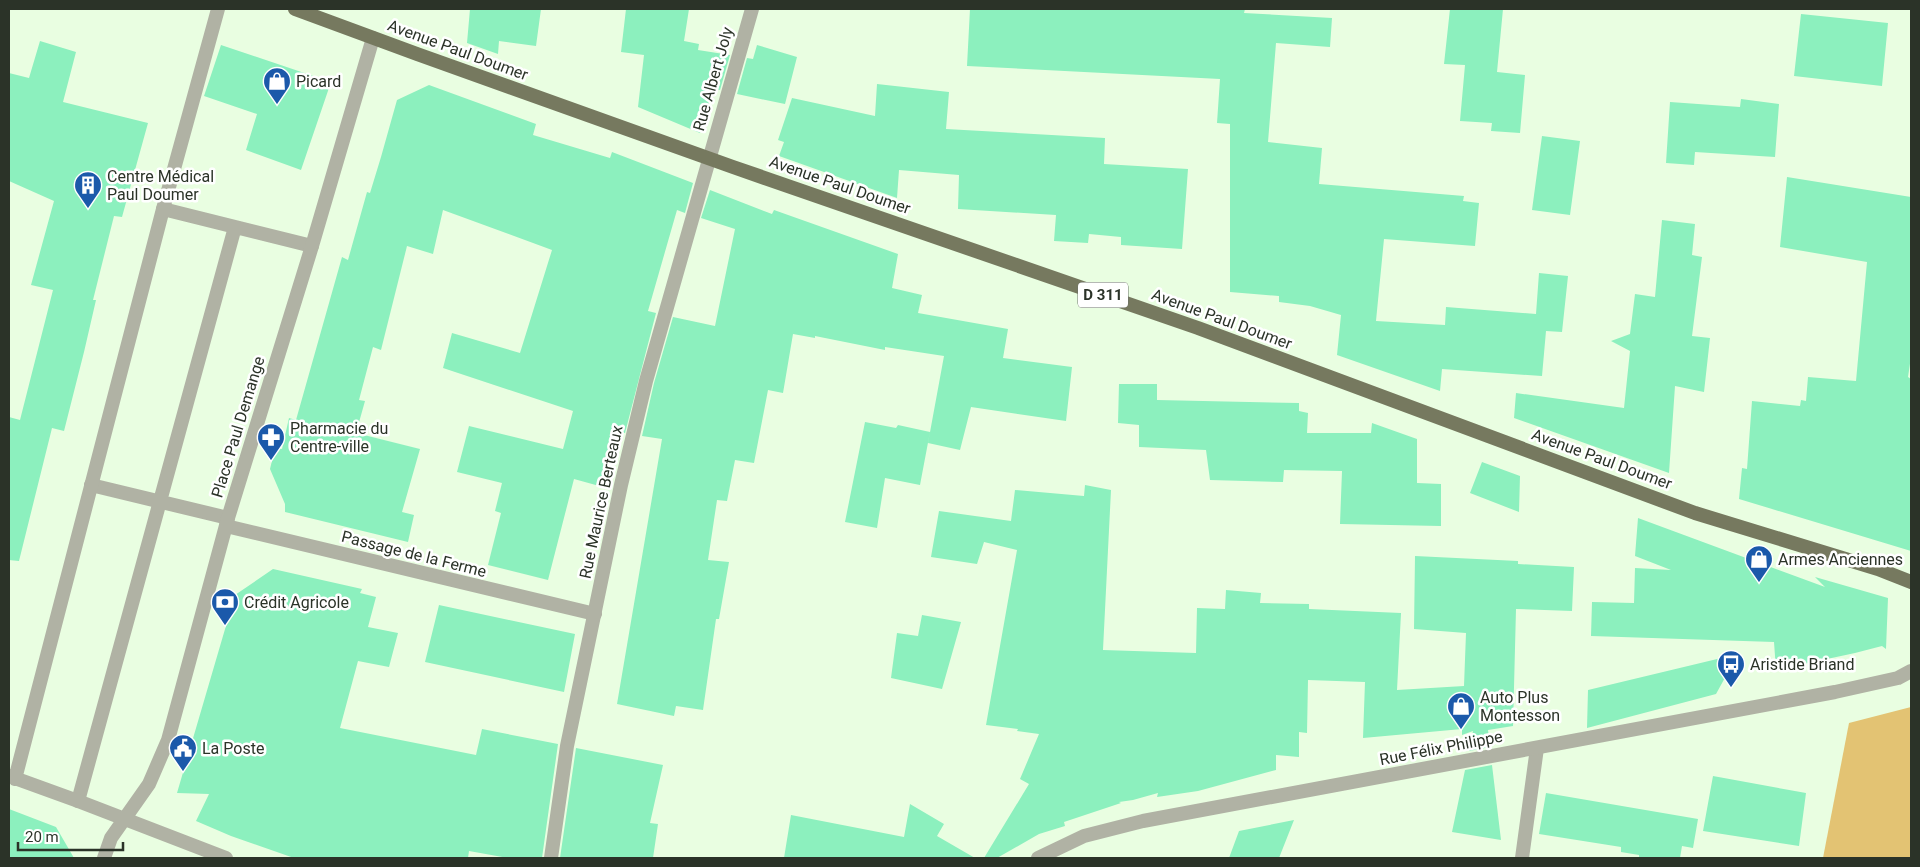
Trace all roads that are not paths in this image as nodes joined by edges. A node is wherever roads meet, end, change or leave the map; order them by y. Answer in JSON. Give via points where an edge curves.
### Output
{"nodes":[{"id":1,"x":218,"y":9,"type":"edge"},
{"id":2,"x":295,"y":9,"type":"edge"},
{"id":3,"x":752,"y":9,"type":"edge"},
{"id":4,"x":372,"y":38,"type":"junction"},
{"id":5,"x":708,"y":158,"type":"junction"},
{"id":6,"x":163,"y":209,"type":"junction"},
{"id":7,"x":235,"y":227,"type":"junction"},
{"id":8,"x":312,"y":246,"type":"junction"},
{"id":9,"x":91,"y":485,"type":"junction"},
{"id":10,"x":159,"y":501,"type":"junction"},
{"id":11,"x":227,"y":522,"type":"junction"},
{"id":12,"x":1911,"y":582,"type":"edge"},
{"id":13,"x":594,"y":614,"type":"junction"},
{"id":14,"x":1911,"y":671,"type":"edge"},
{"id":15,"x":1537,"y":748,"type":"junction"},
{"id":16,"x":12,"y":778,"type":"edge"},
{"id":17,"x":78,"y":801,"type":"junction"},
{"id":18,"x":124,"y":819,"type":"junction"},
{"id":19,"x":104,"y":858,"type":"edge"},
{"id":20,"x":226,"y":858,"type":"edge"},
{"id":21,"x":550,"y":858,"type":"edge"},
{"id":22,"x":1038,"y":858,"type":"edge"},
{"id":23,"x":1522,"y":858,"type":"edge"}],
"edges":[{"from":1,"to":6,"type":"street"},
{"from":2,"to":4,"type":"main road","name":"Avenue Paul Doumer","number":"D 311"},
{"from":3,"to":5,"type":"street","name":"Rue Albert Joly"},
{"from":4,"to":5,"type":"main road","name":"Avenue Paul Doumer","number":"D 311"},
{"from":4,"to":8,"type":"street","name":"Place Paul Demange"},
{"from":5,"to":12,"type":"main road","name":"Avenue Paul Doumer","number":"D 311","via":[[1198,328],[1695,513]]},
{"from":5,"to":13,"type":"street","name":"Rue Maurice Berteaux","via":[[646,381]]},
{"from":6,"to":7,"type":"street"},
{"from":6,"to":9,"type":"street"},
{"from":7,"to":8,"type":"street"},
{"from":7,"to":10,"type":"street"},
{"from":8,"to":11,"type":"street","name":"Place Paul Demange"},
{"from":9,"to":10,"type":"street","name":"Passage de la Ferme"},
{"from":9,"to":16,"type":"street"},
{"from":10,"to":11,"type":"street","name":"Passage de la Ferme"},
{"from":10,"to":17,"type":"street"},
{"from":11,"to":13,"type":"street","name":"Passage de la Ferme"},
{"from":11,"to":18,"type":"street","name":"Place Paul Demange","via":[[168,740],[149,784]]},
{"from":13,"to":21,"type":"street","name":"Rue Maurice Berteaux","via":[[567,746]]},
{"from":14,"to":15,"type":"street","name":"Rue Félix Philippe","via":[[1898,678],[1835,692]]},
{"from":15,"to":22,"type":"street","name":"Rue Félix Philippe","via":[[1143,821],[1084,836]]},
{"from":15,"to":23,"type":"street"},
{"from":16,"to":17,"type":"street"},
{"from":17,"to":18,"type":"street"},
{"from":18,"to":19,"type":"street","name":"Place Paul Demange","via":[[111,838]]},
{"from":18,"to":20,"type":"street"}]}
